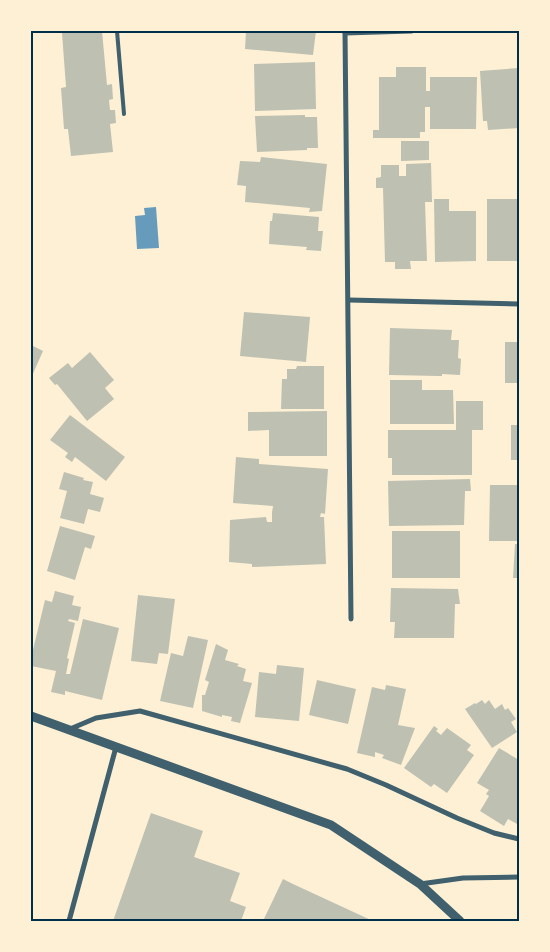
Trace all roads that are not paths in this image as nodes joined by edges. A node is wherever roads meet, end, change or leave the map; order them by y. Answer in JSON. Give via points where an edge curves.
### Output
{"nodes":[{"id":1,"x":117,"y":31,"type":"edge"},
{"id":2,"x":411,"y":31,"type":"edge"},
{"id":3,"x":345,"y":32,"type":"edge"},
{"id":4,"x":124,"y":114,"type":"dead end"},
{"id":5,"x":349,"y":300,"type":"junction"},
{"id":6,"x":519,"y":304,"type":"edge"},
{"id":7,"x":351,"y":619,"type":"dead end"},
{"id":8,"x":31,"y":716,"type":"edge"},
{"id":9,"x":70,"y":730,"type":"junction"},
{"id":10,"x":116,"y":747,"type":"junction"},
{"id":11,"x":519,"y":839,"type":"edge"},
{"id":12,"x":519,"y":877,"type":"edge"},
{"id":13,"x":420,"y":884,"type":"junction"},
{"id":14,"x":69,"y":921,"type":"edge"},
{"id":15,"x":460,"y":921,"type":"edge"}],
"edges":[{"from":1,"to":4,"type":"lane"},
{"from":2,"to":3,"type":"street"},
{"from":3,"to":5,"type":"street"},
{"from":5,"to":6,"type":"street"},
{"from":5,"to":7,"type":"street"},
{"from":8,"to":9,"type":"street"},
{"from":9,"to":10,"type":"street"},
{"from":9,"to":11,"type":"street","via":[[96,718],[140,712],[347,769],[457,818]]},
{"from":10,"to":13,"type":"street","via":[[331,825]]},
{"from":10,"to":14,"type":"street"},
{"from":12,"to":13,"type":"street","via":[[462,878]]},
{"from":13,"to":15,"type":"street"}]}
